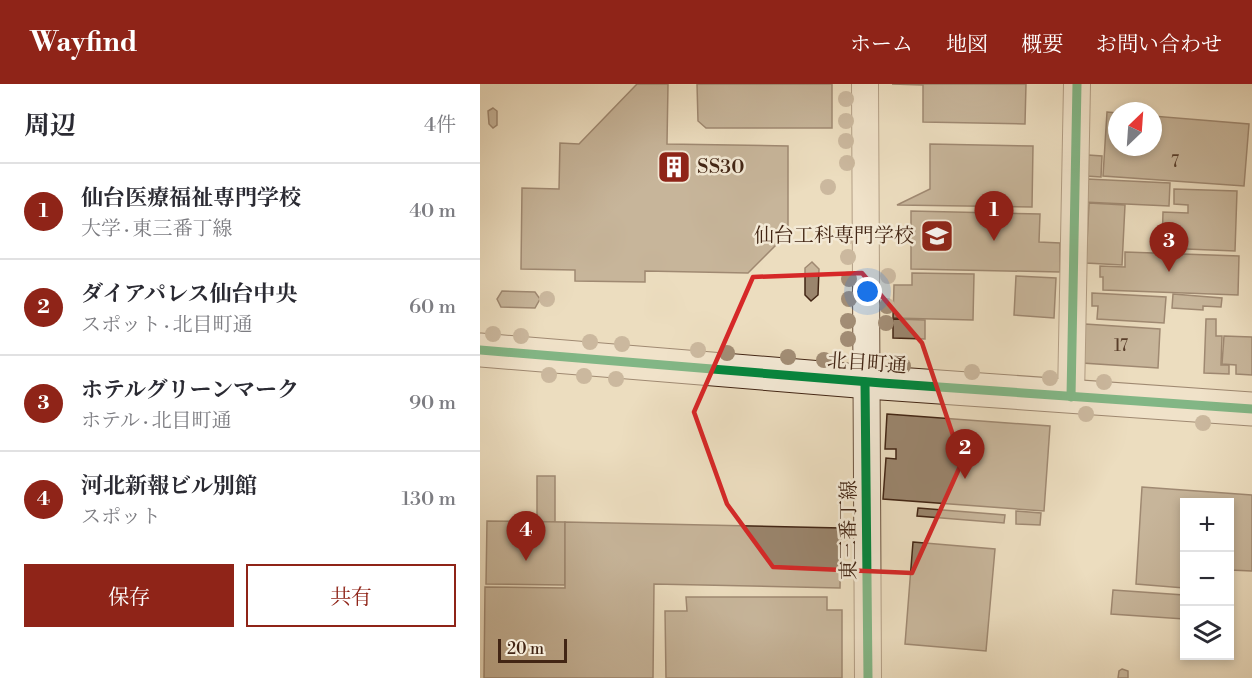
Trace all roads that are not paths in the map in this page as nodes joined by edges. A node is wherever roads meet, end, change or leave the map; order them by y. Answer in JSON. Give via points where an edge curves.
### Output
{"nodes":[{"id":1,"x":865,"y":84,"type":"edge"},
{"id":2,"x":1077,"y":84,"type":"edge"},
{"id":3,"x":480,"y":350,"type":"edge"},
{"id":4,"x":866,"y":382,"type":"junction"},
{"id":5,"x":1071,"y":397,"type":"junction"},
{"id":6,"x":1252,"y":409,"type":"edge"},
{"id":7,"x":868,"y":678,"type":"edge"}],
"edges":[{"from":1,"to":4,"type":"street","name":"東三番丁線"},
{"from":2,"to":5,"type":"street"},
{"from":3,"to":4,"type":"street","name":"北目町通"},
{"from":4,"to":5,"type":"street","name":"北目町通"},
{"from":4,"to":7,"type":"street","name":"東三番丁線"},
{"from":5,"to":6,"type":"street","name":"北目町通"}]}
